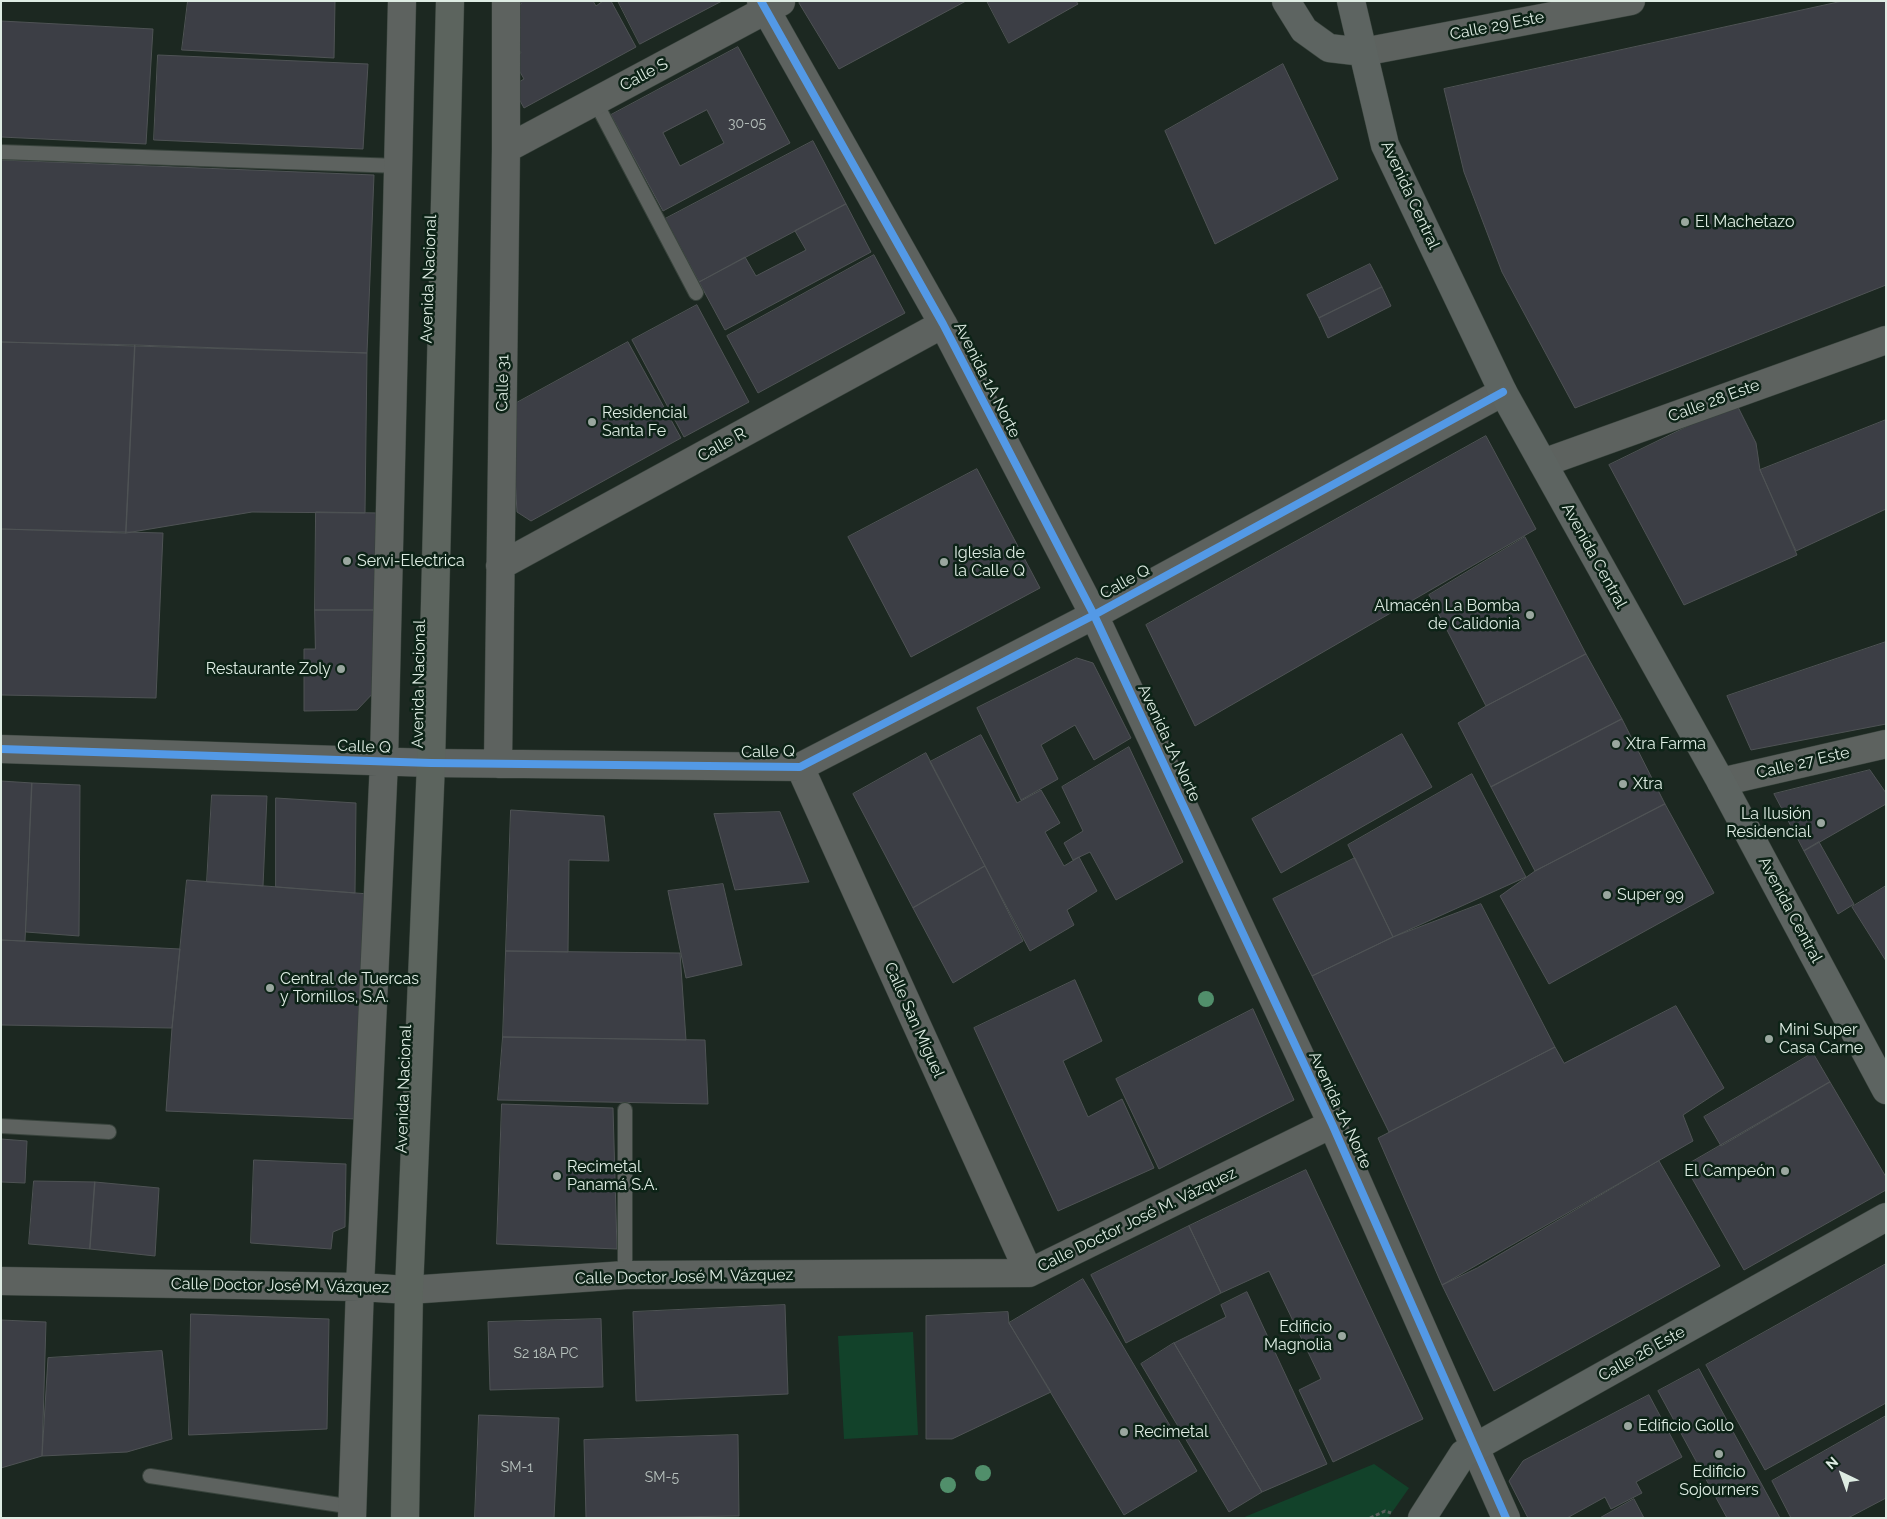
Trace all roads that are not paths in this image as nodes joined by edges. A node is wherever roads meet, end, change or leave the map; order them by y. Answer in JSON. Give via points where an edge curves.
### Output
{"nodes":[{"id":1,"x":402,"y":1,"type":"edge"},
{"id":2,"x":450,"y":1,"type":"edge"},
{"id":3,"x":506,"y":1,"type":"edge"},
{"id":4,"x":1286,"y":1,"type":"edge"},
{"id":5,"x":1351,"y":1,"type":"edge"},
{"id":6,"x":1631,"y":1,"type":"edge"},
{"id":7,"x":770,"y":4,"type":"edge"},
{"id":8,"x":1363,"y":52,"type":"junction"},
{"id":9,"x":595,"y":101,"type":"junction"},
{"id":10,"x":506,"y":149,"type":"junction"},
{"id":11,"x":1,"y":152,"type":"edge"},
{"id":12,"x":399,"y":166,"type":"junction"},
{"id":13,"x":696,"y":293,"type":"dead end"},
{"id":14,"x":943,"y":324,"type":"junction"},
{"id":15,"x":1886,"y":340,"type":"edge"},
{"id":16,"x":1503,"y":392,"type":"junction"},
{"id":17,"x":1543,"y":463,"type":"junction"},
{"id":18,"x":500,"y":566,"type":"junction"},
{"id":19,"x":1094,"y":615,"type":"junction"},
{"id":20,"x":1886,"y":744,"type":"edge"},
{"id":21,"x":1,"y":749,"type":"edge"},
{"id":22,"x":384,"y":761,"type":"junction"},
{"id":23,"x":430,"y":763,"type":"junction"},
{"id":24,"x":498,"y":764,"type":"junction"},
{"id":25,"x":800,"y":767,"type":"junction"},
{"id":26,"x":1721,"y":782,"type":"junction"},
{"id":27,"x":1886,"y":1090,"type":"edge"},
{"id":28,"x":625,"y":1110,"type":"dead end"},
{"id":29,"x":1332,"y":1124,"type":"junction"},
{"id":30,"x":1,"y":1126,"type":"edge"},
{"id":31,"x":109,"y":1132,"type":"dead end"},
{"id":32,"x":1886,"y":1217,"type":"edge"},
{"id":33,"x":1029,"y":1273,"type":"junction"},
{"id":34,"x":625,"y":1275,"type":"junction"},
{"id":35,"x":1,"y":1281,"type":"edge"},
{"id":36,"x":360,"y":1287,"type":"junction"},
{"id":37,"x":409,"y":1290,"type":"junction"},
{"id":38,"x":1475,"y":1448,"type":"junction"},
{"id":39,"x":150,"y":1476,"type":"dead end"},
{"id":40,"x":353,"y":1512,"type":"edge"},
{"id":41,"x":405,"y":1518,"type":"edge"},
{"id":42,"x":1422,"y":1518,"type":"edge"},
{"id":43,"x":1506,"y":1518,"type":"edge"}],
"edges":[{"from":1,"to":12,"type":"street","name":"Avenida Nacional"},
{"from":2,"to":23,"type":"main road","name":"Avenida Nacional"},
{"from":3,"to":10,"type":"street","name":"Calle 31"},
{"from":4,"to":8,"type":"main road","via":[[1304,30],[1329,48]]},
{"from":5,"to":8,"type":"main road","name":"Avenida Central"},
{"from":6,"to":8,"type":"street","name":"Calle 29 Este"},
{"from":7,"to":9,"type":"street","name":"Calle S"},
{"from":7,"to":14,"type":"street","name":"Avenida 1A Norte"},
{"from":8,"to":16,"type":"main road","name":"Avenida Central","via":[[1385,145]]},
{"from":9,"to":10,"type":"street","name":"Calle S"},
{"from":9,"to":13,"type":"lane"},
{"from":10,"to":18,"type":"street","name":"Calle 31"},
{"from":11,"to":12,"type":"lane"},
{"from":12,"to":22,"type":"street","name":"Avenida Nacional"},
{"from":14,"to":18,"type":"street","name":"Calle R"},
{"from":14,"to":19,"type":"street","name":"Avenida 1A Norte"},
{"from":15,"to":17,"type":"street","name":"Calle 28 Este"},
{"from":16,"to":17,"type":"main road","name":"Avenida Central"},
{"from":16,"to":19,"type":"street","name":"Calle Q"},
{"from":17,"to":26,"type":"main road","name":"Avenida Central"},
{"from":18,"to":24,"type":"street","name":"Calle 31"},
{"from":19,"to":25,"type":"street","name":"Calle Q"},
{"from":19,"to":29,"type":"street","name":"Avenida 1A Norte"},
{"from":20,"to":26,"type":"street","name":"Calle 27 Este"},
{"from":21,"to":22,"type":"street","name":"Calle Q"},
{"from":22,"to":23,"type":"street","name":"Calle Q"},
{"from":22,"to":36,"type":"street","name":"Avenida Nacional"},
{"from":23,"to":24,"type":"street","name":"Calle Q"},
{"from":23,"to":37,"type":"main road","name":"Avenida Nacional"},
{"from":24,"to":25,"type":"street","name":"Calle Q"},
{"from":25,"to":33,"type":"street","name":"Calle San Miguel"},
{"from":26,"to":27,"type":"main road","name":"Avenida Central"},
{"from":28,"to":34,"type":"lane"},
{"from":29,"to":33,"type":"street","name":"Calle Doctor José M. Vázquez"},
{"from":29,"to":38,"type":"street","name":"Avenida 1A Norte"},
{"from":30,"to":31,"type":"lane"},
{"from":32,"to":38,"type":"main road","name":"Calle 26 Este"},
{"from":33,"to":34,"type":"street","name":"Calle Doctor José M. Vázquez"},
{"from":34,"to":37,"type":"street","name":"Calle Doctor José M. Vázquez"},
{"from":35,"to":36,"type":"street","name":"Calle Doctor José M. Vázquez"},
{"from":36,"to":37,"type":"street","name":"Calle Doctor José M. Vázquez"},
{"from":36,"to":40,"type":"street","name":"Avenida Nacional"},
{"from":37,"to":41,"type":"main road","name":"Avenida Nacional"},
{"from":38,"to":42,"type":"main road","name":"Calle 26 Este","via":[[1464,1454]]},
{"from":38,"to":43,"type":"street","name":"Avenida 1A Norte"},
{"from":39,"to":40,"type":"lane"}]}
